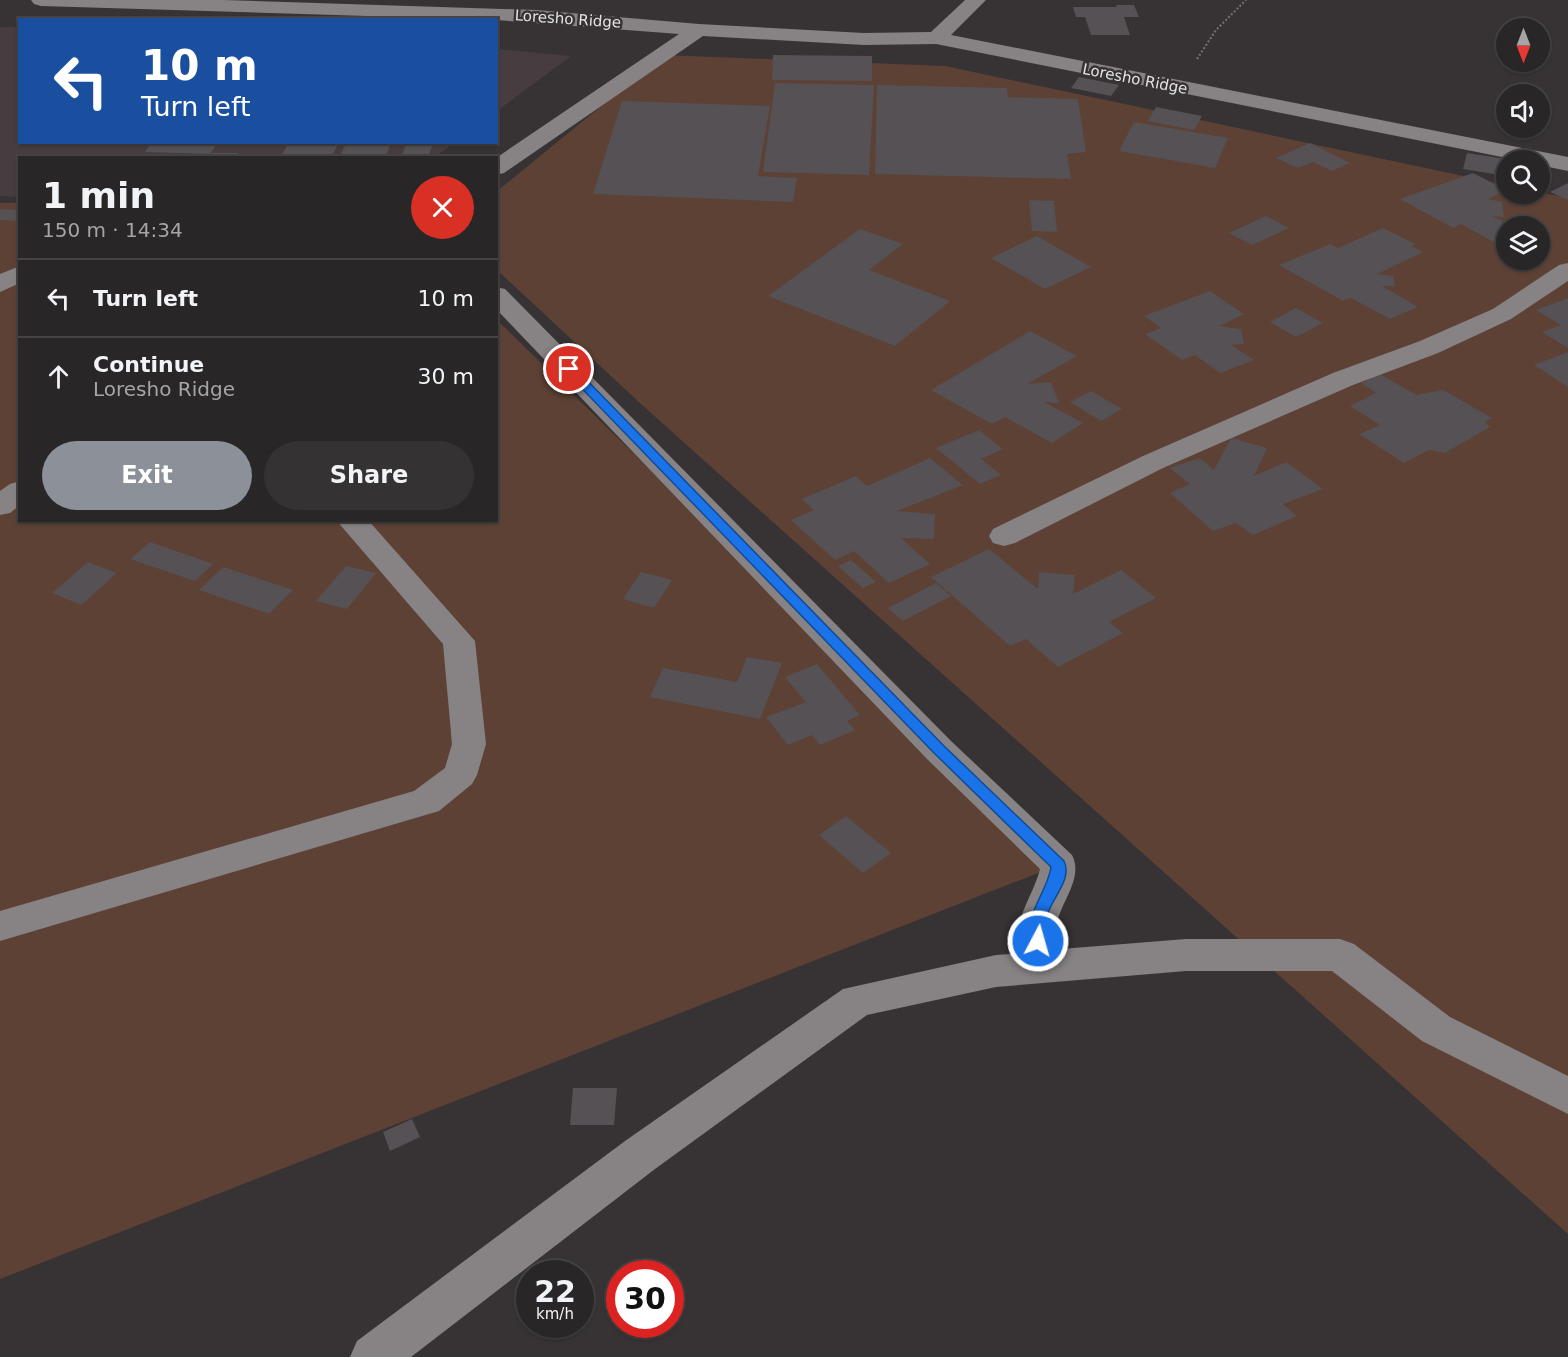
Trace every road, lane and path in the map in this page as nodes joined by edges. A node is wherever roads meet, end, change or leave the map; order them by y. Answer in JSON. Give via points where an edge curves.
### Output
{"nodes":[{"id":1,"x":41,"y":0,"type":"edge"},
{"id":2,"x":976,"y":0,"type":"edge"},
{"id":3,"x":1246,"y":0,"type":"edge"},
{"id":4,"x":699,"y":30,"type":"junction"},
{"id":5,"x":936,"y":38,"type":"junction"},
{"id":6,"x":1156,"y":83,"type":"junction"},
{"id":7,"x":1568,"y":164,"type":"edge"},
{"id":8,"x":498,"y":167,"type":"edge"},
{"id":9,"x":1568,"y":270,"type":"edge"},
{"id":10,"x":18,"y":274,"type":"edge"},
{"id":11,"x":0,"y":284,"type":"edge"},
{"id":12,"x":498,"y":299,"type":"edge"},
{"id":13,"x":508,"y":324,"type":"edge"},
{"id":14,"x":18,"y":492,"type":"edge"},
{"id":15,"x":0,"y":506,"type":"edge"},
{"id":16,"x":353,"y":522,"type":"edge"},
{"id":17,"x":1004,"y":536,"type":"dead end"},
{"id":18,"x":0,"y":926,"type":"edge"},
{"id":19,"x":1051,"y":966,"type":"junction"},
{"id":20,"x":1568,"y":1096,"type":"edge"},
{"id":21,"x":373,"y":1357,"type":"edge"}],
"edges":[{"from":1,"to":4,"type":"street","name":"Loresho Ridge","via":[[536,16]]},
{"from":2,"to":5,"type":"street"},
{"from":3,"to":6,"type":"path","via":[[1216,30],[1190,69]]},
{"from":4,"to":5,"type":"street","name":"Loresho Ridge","via":[[864,39]]},
{"from":4,"to":8,"type":"street"},
{"from":5,"to":6,"type":"street","name":"Loresho Ridge"},
{"from":6,"to":7,"type":"street","name":"Loresho Ridge"},
{"from":9,"to":17,"type":"street","via":[[1502,314],[1152,462]]},
{"from":10,"to":11,"type":"street"},
{"from":12,"to":13,"type":"street"},
{"from":13,"to":19,"type":"street","via":[[1059,865],[1058,878],[1039,916],[1038,941]]},
{"from":14,"to":15,"type":"street"},
{"from":16,"to":18,"type":"street","via":[[459,641],[470,744],[460,775],[426,801]]},
{"from":19,"to":20,"type":"street","via":[[1186,955],[1340,955],[1436,1029]]},
{"from":19,"to":21,"type":"street","via":[[996,971],[857,1001],[640,1155]]}]}
